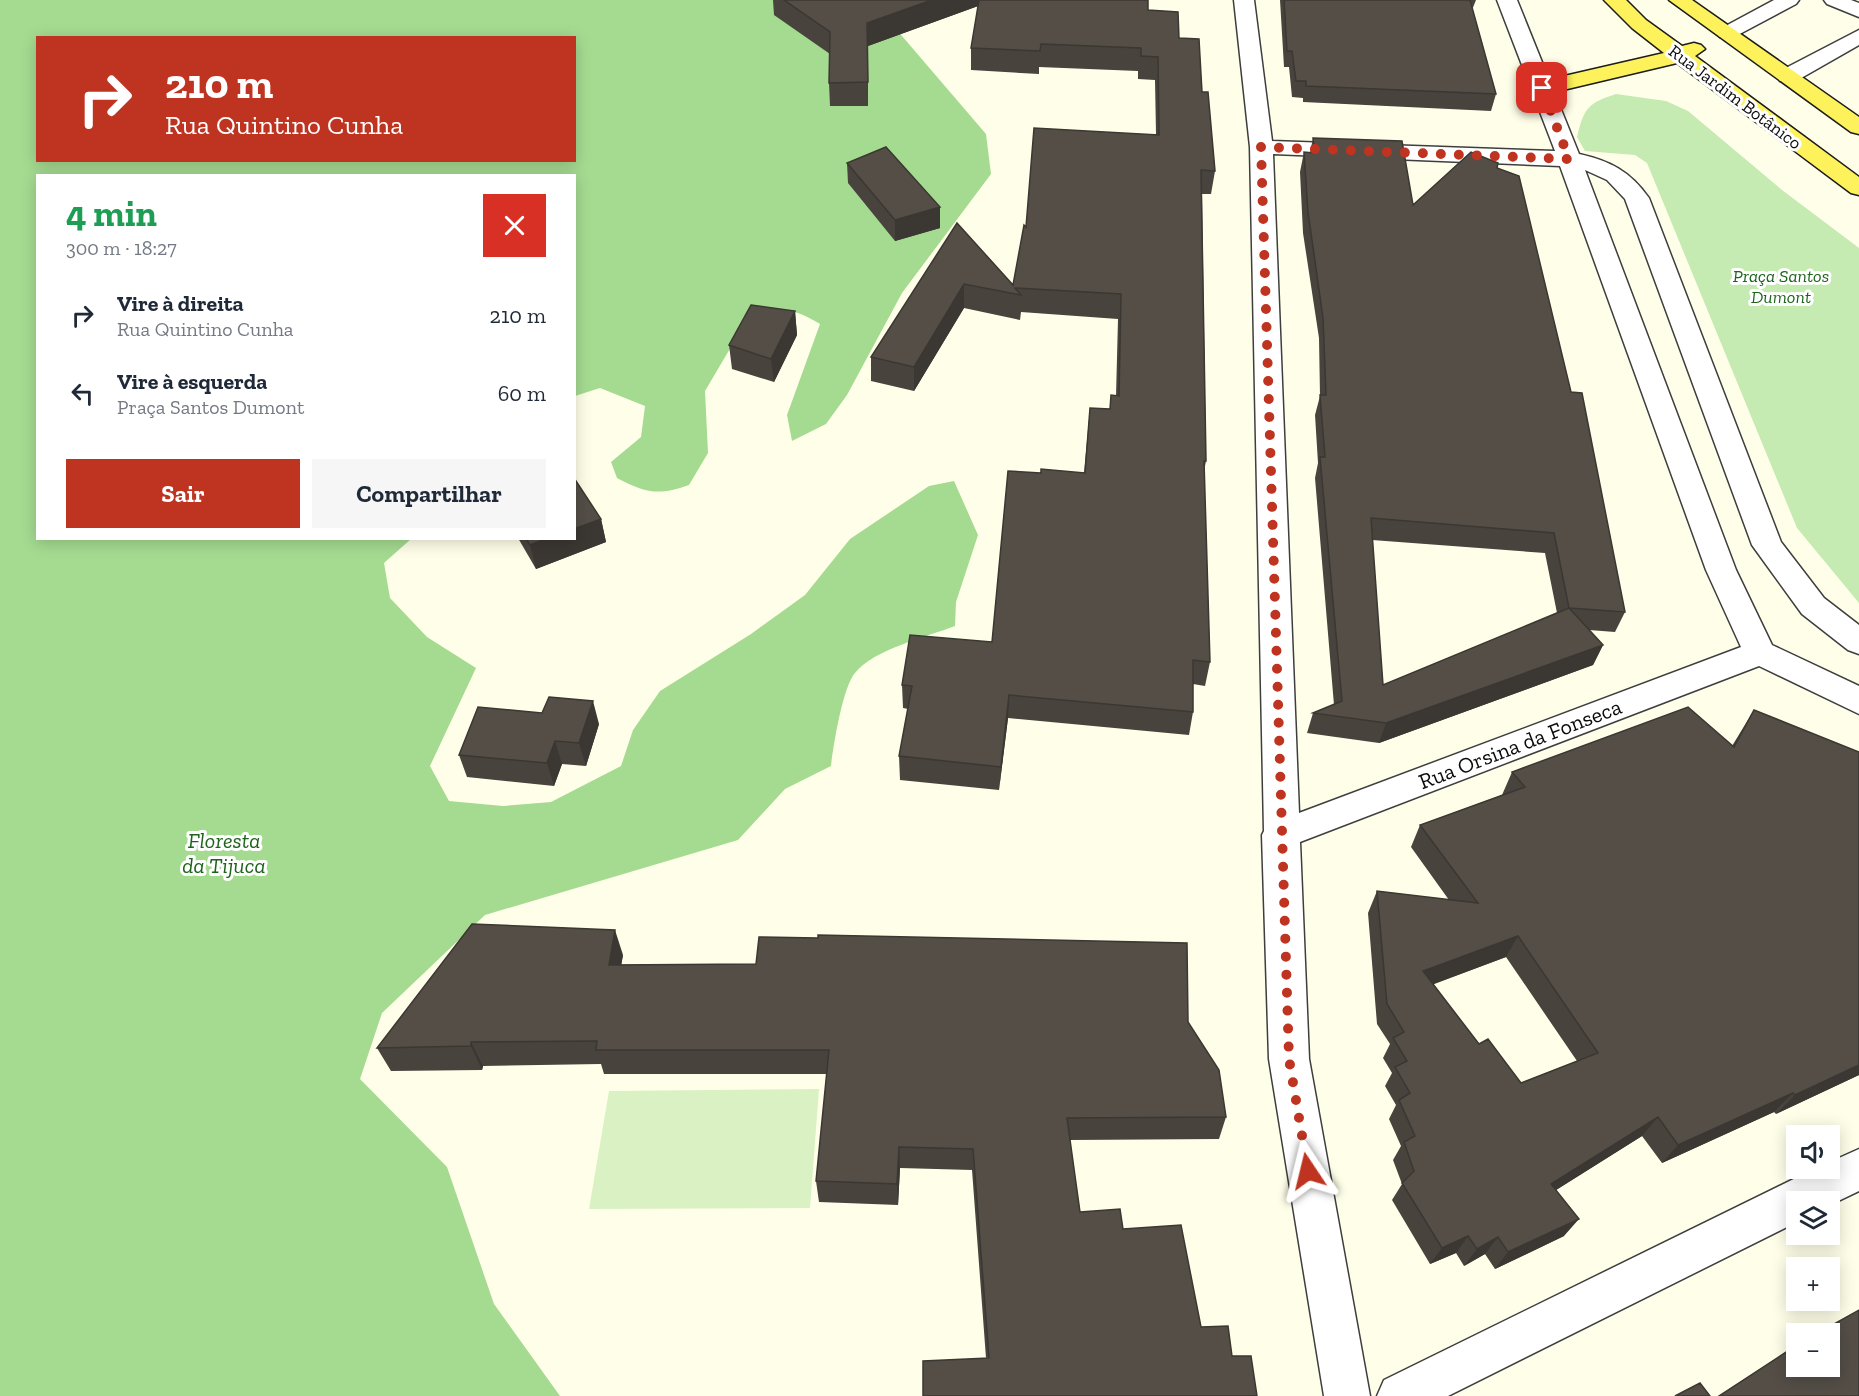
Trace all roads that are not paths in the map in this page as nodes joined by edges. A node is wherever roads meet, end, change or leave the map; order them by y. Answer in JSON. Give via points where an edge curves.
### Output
{"nodes":[{"id":1,"x":1244,"y":0,"type":"edge"},
{"id":2,"x":1507,"y":0,"type":"edge"},
{"id":3,"x":1614,"y":0,"type":"edge"},
{"id":4,"x":1679,"y":0,"type":"edge"},
{"id":5,"x":1789,"y":0,"type":"edge"},
{"id":6,"x":1727,"y":33,"type":"junction"},
{"id":7,"x":1859,"y":36,"type":"edge"},
{"id":8,"x":1679,"y":55,"type":"junction"},
{"id":9,"x":1788,"y":76,"type":"junction"},
{"id":10,"x":1542,"y":88,"type":"junction"},
{"id":11,"x":1859,"y":127,"type":"edge"},
{"id":12,"x":1261,"y":147,"type":"junction"},
{"id":13,"x":1569,"y":159,"type":"junction"},
{"id":14,"x":1859,"y":188,"type":"edge"},
{"id":15,"x":1859,"y":642,"type":"edge"},
{"id":16,"x":1760,"y":653,"type":"junction"},
{"id":17,"x":1859,"y":701,"type":"edge"},
{"id":18,"x":1280,"y":835,"type":"junction"},
{"id":19,"x":1859,"y":1169,"type":"edge"},
{"id":20,"x":1347,"y":1396,"type":"edge"},
{"id":21,"x":1400,"y":1396,"type":"edge"}],
"edges":[{"from":1,"to":12,"type":"street"},
{"from":2,"to":10,"type":"street"},
{"from":3,"to":8,"type":"main road","name":"Rua Jardim Botânico"},
{"from":4,"to":6,"type":"main road"},
{"from":5,"to":6,"type":"street"},
{"from":6,"to":8,"type":"main road"},
{"from":6,"to":9,"type":"main road"},
{"from":7,"to":9,"type":"street"},
{"from":8,"to":10,"type":"main road"},
{"from":8,"to":14,"type":"main road","name":"Rua Jardim Botânico"},
{"from":9,"to":11,"type":"main road"},
{"from":10,"to":13,"type":"street"},
{"from":12,"to":13,"type":"street"},
{"from":12,"to":18,"type":"street"},
{"from":13,"to":15,"type":"street","via":[[1612,170],[1637,198],[1767,545],[1813,606]]},
{"from":13,"to":16,"type":"street","via":[[1721,570]]},
{"from":16,"to":17,"type":"street"},
{"from":16,"to":18,"type":"street","name":"Rua Orsina da Fonseca"},
{"from":18,"to":20,"type":"street","via":[[1289,1059]]},
{"from":19,"to":21,"type":"street"}]}
